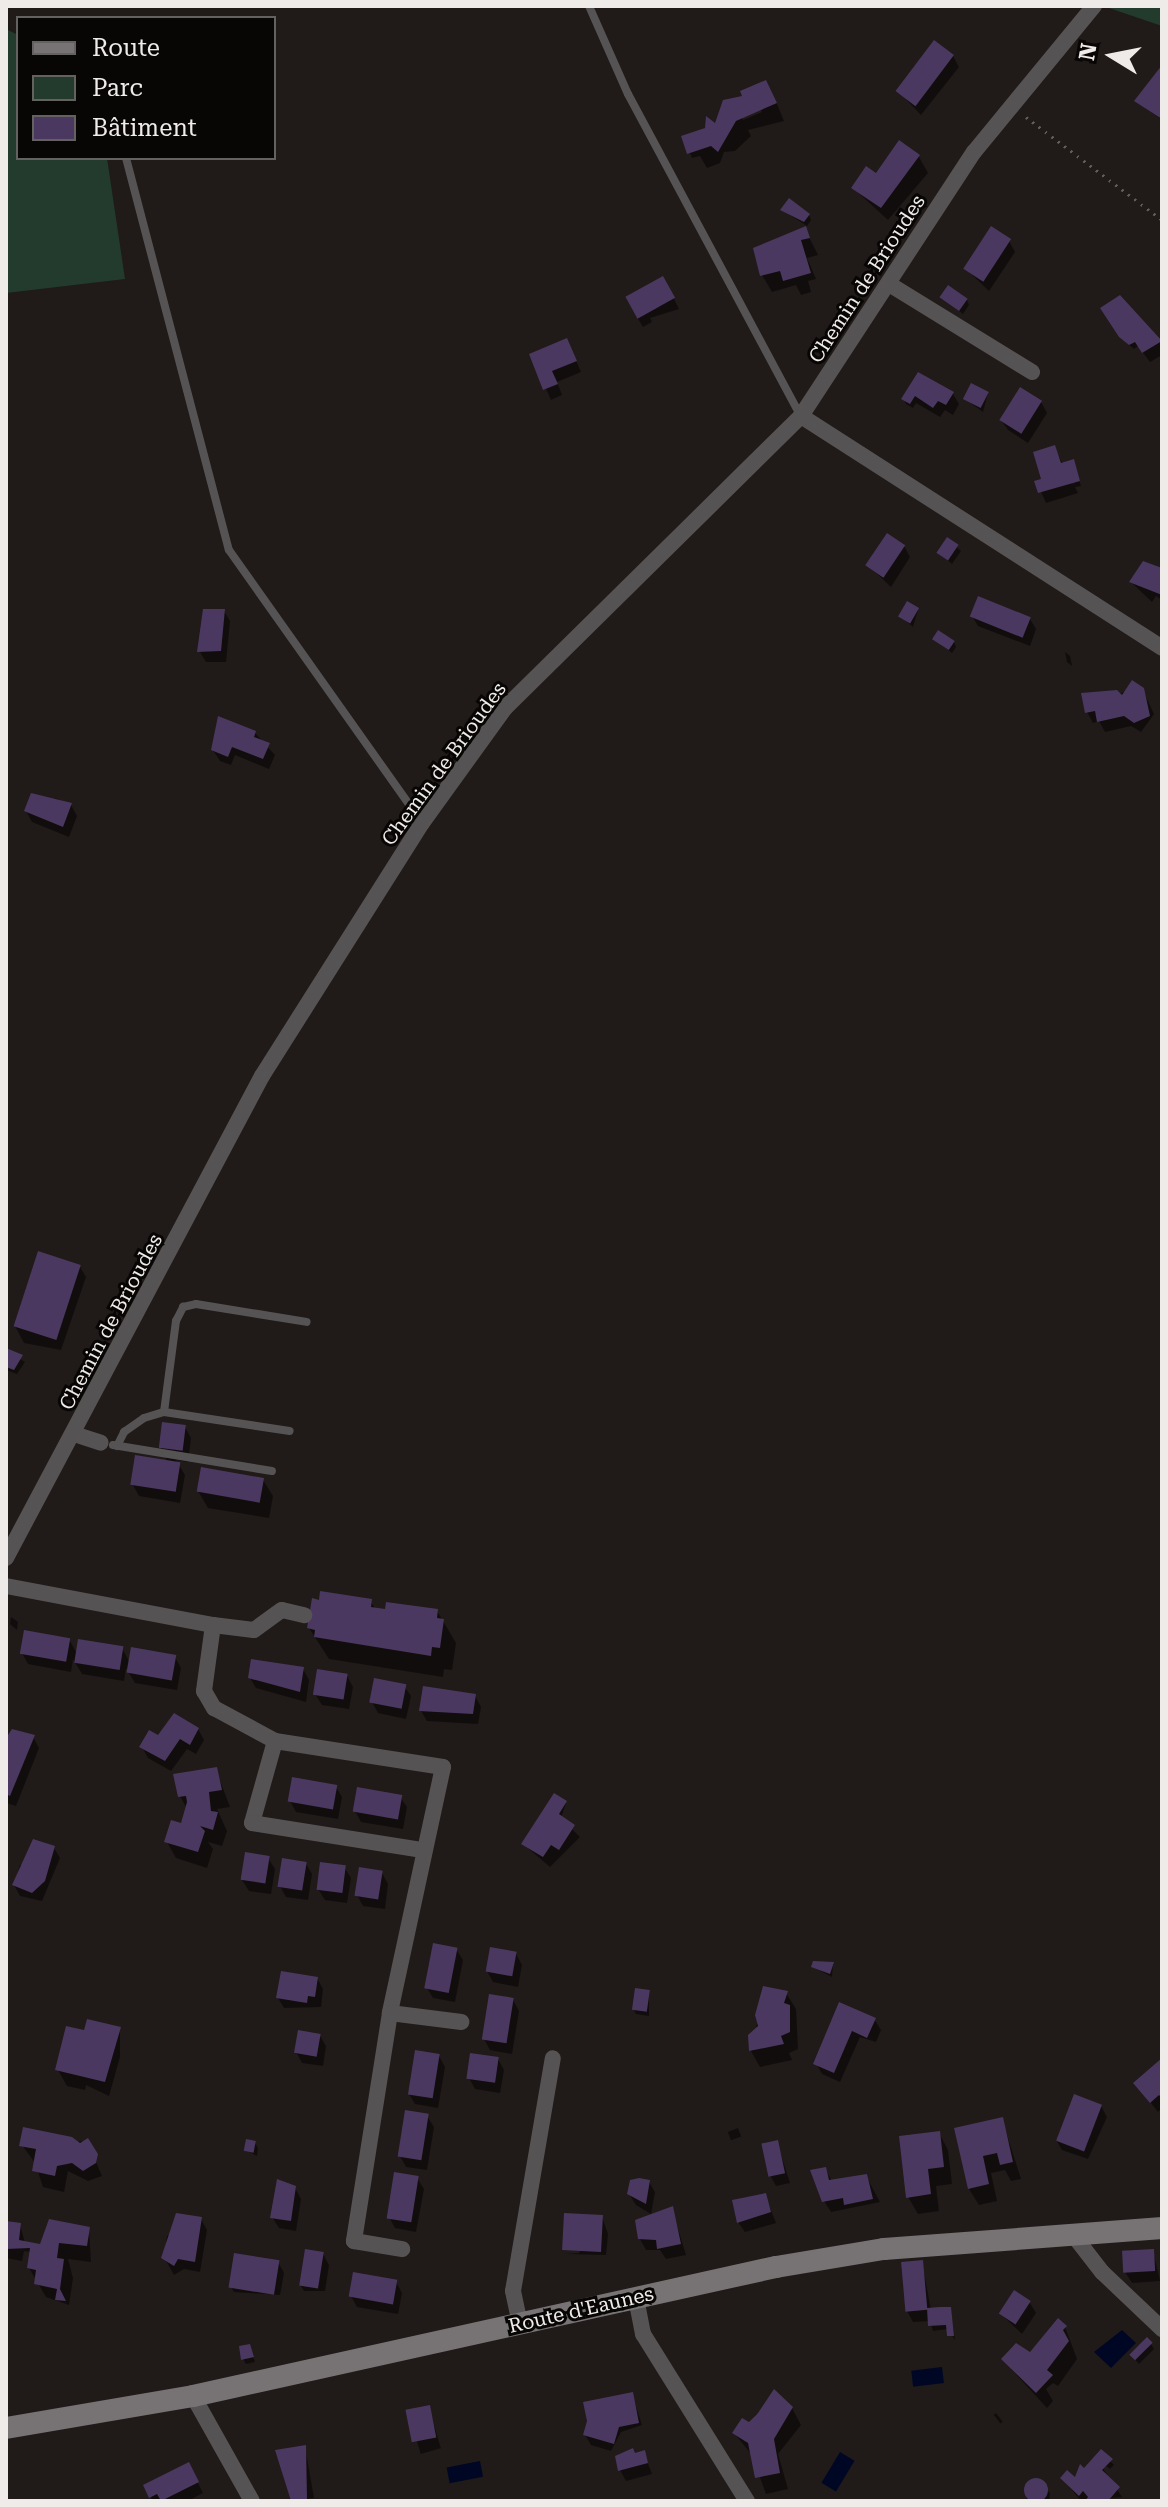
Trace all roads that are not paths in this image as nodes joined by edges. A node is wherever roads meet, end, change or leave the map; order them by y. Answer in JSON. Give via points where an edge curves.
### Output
{"nodes":[{"id":1,"x":589,"y":6,"type":"edge"},
{"id":2,"x":1094,"y":6,"type":"edge"},
{"id":3,"x":127,"y":160,"type":"edge"},
{"id":4,"x":889,"y":284,"type":"junction"},
{"id":5,"x":1032,"y":372,"type":"dead end"},
{"id":6,"x":801,"y":416,"type":"junction"},
{"id":7,"x":1162,"y":648,"type":"edge"},
{"id":8,"x":422,"y":823,"type":"junction"},
{"id":9,"x":307,"y":1322,"type":"dead end"},
{"id":10,"x":164,"y":1412,"type":"junction"},
{"id":11,"x":290,"y":1431,"type":"dead end"},
{"id":12,"x":74,"y":1434,"type":"junction"},
{"id":13,"x":109,"y":1444,"type":"junction"},
{"id":14,"x":272,"y":1471,"type":"dead end"},
{"id":15,"x":6,"y":1558,"type":"edge"},
{"id":16,"x":6,"y":1586,"type":"edge"},
{"id":17,"x":304,"y":1615,"type":"dead end"},
{"id":18,"x":213,"y":1625,"type":"junction"},
{"id":19,"x":275,"y":1741,"type":"junction"},
{"id":20,"x":423,"y":1850,"type":"junction"},
{"id":21,"x":390,"y":2013,"type":"junction"},
{"id":22,"x":461,"y":2022,"type":"dead end"},
{"id":23,"x":553,"y":2058,"type":"dead end"},
{"id":24,"x":1162,"y":2228,"type":"edge"},
{"id":25,"x":1071,"y":2232,"type":"junction"},
{"id":26,"x":402,"y":2249,"type":"dead end"},
{"id":27,"x":636,"y":2298,"type":"junction"},
{"id":28,"x":520,"y":2324,"type":"junction"},
{"id":29,"x":1162,"y":2329,"type":"edge"},
{"id":30,"x":193,"y":2396,"type":"junction"},
{"id":31,"x":6,"y":2428,"type":"edge"},
{"id":32,"x":252,"y":2501,"type":"edge"},
{"id":33,"x":747,"y":2501,"type":"edge"}],
"edges":[{"from":1,"to":6,"type":"lane","via":[[628,94]]},
{"from":2,"to":4,"type":"street","name":"Chemin de Brioudes","via":[[1011,105]]},
{"from":3,"to":8,"type":"lane","via":[[229,550]]},
{"from":4,"to":5,"type":"street"},
{"from":4,"to":6,"type":"street","name":"Chemin de Brioudes"},
{"from":6,"to":7,"type":"street"},
{"from":6,"to":8,"type":"street","name":"Chemin de Brioudes","via":[[505,708]]},
{"from":8,"to":12,"type":"street","name":"Chemin de Brioudes","via":[[262,1076]]},
{"from":9,"to":10,"type":"lane","via":[[196,1304],[183,1307],[176,1321]]},
{"from":10,"to":11,"type":"lane"},
{"from":10,"to":13,"type":"lane","via":[[144,1418]]},
{"from":12,"to":13,"type":"street"},
{"from":12,"to":15,"type":"street","name":"Chemin de Brioudes"},
{"from":13,"to":14,"type":"lane"},
{"from":16,"to":18,"type":"street"},
{"from":17,"to":18,"type":"street","via":[[282,1610],[254,1630]]},
{"from":18,"to":19,"type":"street","via":[[207,1702]]},
{"from":19,"to":20,"type":"street","via":[[443,1767]]},
{"from":19,"to":20,"type":"street","via":[[252,1823]]},
{"from":20,"to":21,"type":"street"},
{"from":21,"to":22,"type":"street"},
{"from":21,"to":26,"type":"street","via":[[354,2241]]},
{"from":23,"to":28,"type":"street","via":[[513,2291]]},
{"from":24,"to":25,"type":"main road","name":"Route d'Eaunes"},
{"from":25,"to":27,"type":"main road","name":"Route d'Eaunes","via":[[884,2249]]},
{"from":25,"to":29,"type":"street","via":[[1102,2272]]},
{"from":27,"to":28,"type":"main road","name":"Route d'Eaunes"},
{"from":27,"to":33,"type":"street","via":[[643,2334]]},
{"from":28,"to":30,"type":"main road","name":"Route d'Eaunes"},
{"from":30,"to":31,"type":"main road","name":"Route d'Eaunes"},
{"from":30,"to":32,"type":"street"}]}
